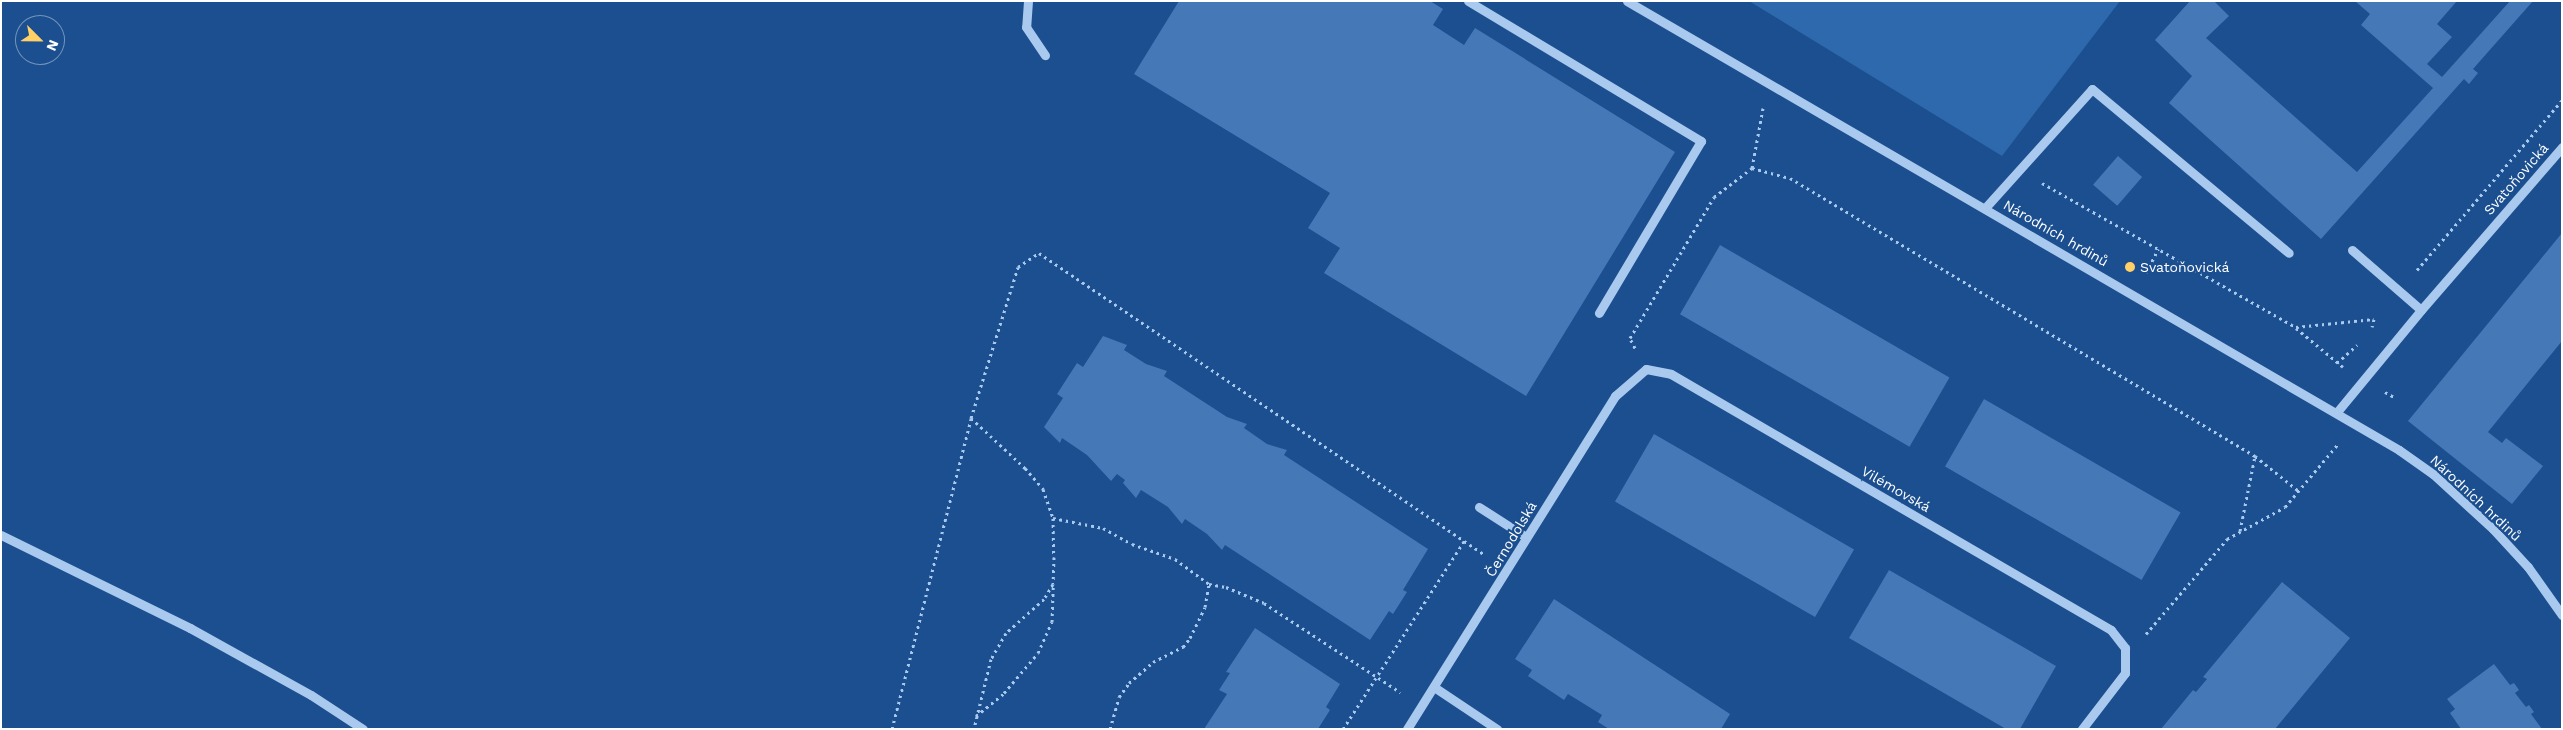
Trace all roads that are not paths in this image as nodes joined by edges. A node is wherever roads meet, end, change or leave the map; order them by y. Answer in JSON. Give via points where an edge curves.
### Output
{"nodes":[{"id":1,"x":1028,"y":1,"type":"edge"},
{"id":2,"x":1627,"y":1,"type":"edge"},
{"id":3,"x":1470,"y":2,"type":"edge"},
{"id":4,"x":1045,"y":55,"type":"dead end"},
{"id":5,"x":2562,"y":147,"type":"edge"},
{"id":6,"x":1985,"y":208,"type":"junction"},
{"id":7,"x":2352,"y":250,"type":"dead end"},
{"id":8,"x":2289,"y":253,"type":"dead end"},
{"id":9,"x":2421,"y":310,"type":"junction"},
{"id":10,"x":1599,"y":313,"type":"dead end"},
{"id":11,"x":1646,"y":369,"type":"joint"},
{"id":12,"x":2337,"y":412,"type":"junction"},
{"id":13,"x":1479,"y":508,"type":"dead end"},
{"id":14,"x":1,"y":535,"type":"edge"},
{"id":15,"x":1526,"y":537,"type":"junction"},
{"id":16,"x":2562,"y":614,"type":"edge"},
{"id":17,"x":1434,"y":687,"type":"junction"},
{"id":18,"x":363,"y":729,"type":"edge"},
{"id":19,"x":1407,"y":729,"type":"edge"},
{"id":20,"x":1497,"y":729,"type":"edge"},
{"id":21,"x":2082,"y":729,"type":"edge"}],
"edges":[{"from":1,"to":4,"type":"street","via":[[1026,27]]},
{"from":2,"to":6,"type":"street","name":"Národních hrdinů"},
{"from":3,"to":10,"type":"street","via":[[1701,141]]},
{"from":5,"to":9,"type":"street","name":"Svatoňovická"},
{"from":6,"to":8,"type":"street","via":[[2092,89]]},
{"from":6,"to":12,"type":"street","name":"Národních hrdinů"},
{"from":7,"to":9,"type":"street"},
{"from":9,"to":12,"type":"street","name":"Svatoňovická"},
{"from":11,"to":15,"type":"street","name":"Černodolská","via":[[1615,396]]},
{"from":11,"to":21,"type":"street","name":"Vilémovská","via":[[1671,374],[2111,630],[2125,648],[2125,673]]},
{"from":12,"to":16,"type":"street","name":"Národních hrdinů","via":[[2433,474],[2493,529],[2528,567]]},
{"from":13,"to":15,"type":"street"},
{"from":14,"to":18,"type":"street","via":[[190,628],[311,695]]},
{"from":15,"to":17,"type":"street","name":"Černodolská"},
{"from":17,"to":19,"type":"street","name":"Černodolská"},
{"from":17,"to":20,"type":"street"}]}
